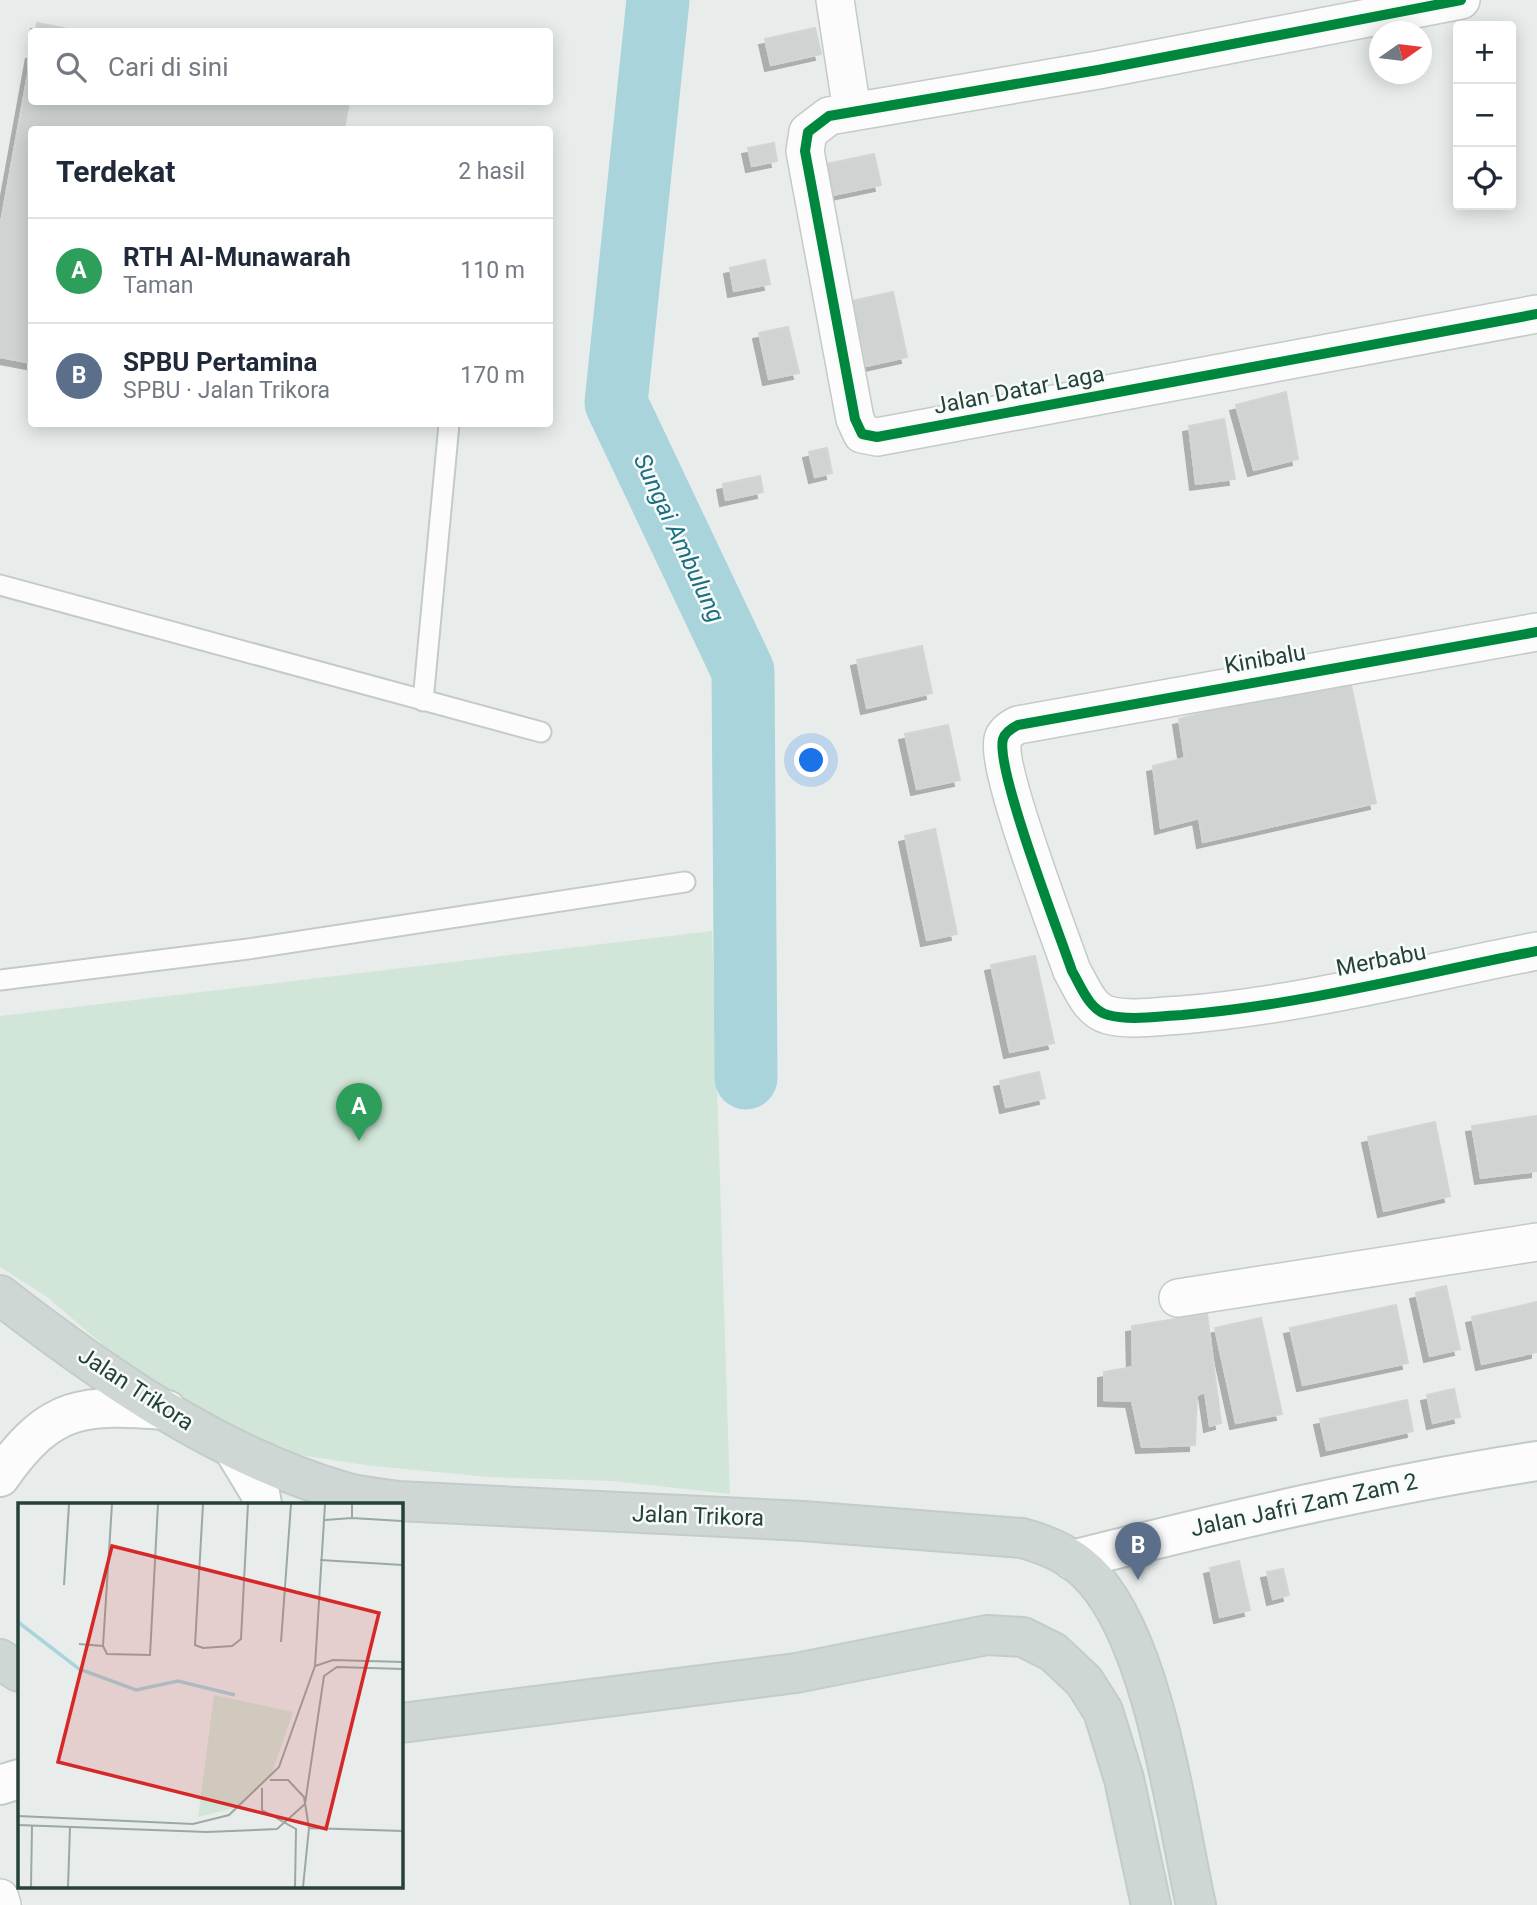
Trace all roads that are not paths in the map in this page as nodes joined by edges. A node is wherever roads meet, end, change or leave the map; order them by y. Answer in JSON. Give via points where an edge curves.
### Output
{"nodes":[{"id":1,"x":835,"y":0,"type":"edge"},
{"id":2,"x":1461,"y":0,"type":"edge"},
{"id":3,"x":852,"y":111,"type":"junction"},
{"id":4,"x":1537,"y":314,"type":"edge"},
{"id":5,"x":449,"y":427,"type":"edge"},
{"id":6,"x":0,"y":584,"type":"edge"},
{"id":7,"x":1537,"y":632,"type":"edge"},
{"id":8,"x":423,"y":701,"type":"junction"},
{"id":9,"x":541,"y":732,"type":"dead end"},
{"id":10,"x":1005,"y":735,"type":"joint"},
{"id":11,"x":685,"y":882,"type":"dead end"},
{"id":12,"x":1537,"y":951,"type":"edge"},
{"id":13,"x":0,"y":980,"type":"edge"},
{"id":14,"x":1537,"y":1242,"type":"edge"},
{"id":15,"x":0,"y":1295,"type":"edge"},
{"id":16,"x":1178,"y":1298,"type":"dead end"},
{"id":17,"x":167,"y":1410,"type":"junction"},
{"id":18,"x":234,"y":1450,"type":"junction"},
{"id":19,"x":1537,"y":1461,"type":"edge"},
{"id":20,"x":0,"y":1477,"type":"edge"},
{"id":21,"x":262,"y":1503,"type":"edge"},
{"id":22,"x":1072,"y":1560,"type":"junction"},
{"id":23,"x":0,"y":1659,"type":"edge"},
{"id":24,"x":18,"y":1671,"type":"edge"},
{"id":25,"x":402,"y":1723,"type":"edge"},
{"id":26,"x":18,"y":1779,"type":"edge"},
{"id":27,"x":0,"y":1785,"type":"edge"},
{"id":28,"x":0,"y":1898,"type":"edge"},
{"id":29,"x":2,"y":1905,"type":"edge"},
{"id":30,"x":1151,"y":1905,"type":"edge"},
{"id":31,"x":1196,"y":1905,"type":"edge"}],
"edges":[{"from":1,"to":3,"type":"street"},
{"from":2,"to":3,"type":"street"},
{"from":3,"to":4,"type":"street","name":"Jalan Datar Laga","via":[[816,124],[808,132],[805,151],[855,419],[866,437],[925,430]]},
{"from":5,"to":8,"type":"lane"},
{"from":6,"to":8,"type":"lane"},
{"from":7,"to":10,"type":"street","name":"Kinibalu","via":[[1018,725]]},
{"from":8,"to":9,"type":"lane"},
{"from":10,"to":12,"type":"street","name":"Merbabu","via":[[1008,780],[1072,971],[1093,1005],[1108,1015],[1232,1010]]},
{"from":11,"to":13,"type":"lane","via":[[248,949]]},
{"from":14,"to":16,"type":"street"},
{"from":15,"to":17,"type":"main road","name":"Jalan Trikora"},
{"from":17,"to":18,"type":"main road","name":"Jalan Trikora"},
{"from":17,"to":20,"type":"street","via":[[116,1406],[77,1410],[40,1428]]},
{"from":18,"to":21,"type":"street"},
{"from":18,"to":22,"type":"main road","name":"Jalan Trikora","via":[[342,1492],[398,1501],[803,1521],[1009,1537],[1052,1546]]},
{"from":19,"to":22,"type":"street","name":"Jalan Jafri Zam Zam 2","via":[[1278,1508]]},
{"from":22,"to":31,"type":"main road","name":"Jalan Trikora","via":[[1095,1580],[1124,1622],[1143,1672]]},
{"from":23,"to":24,"type":"main road"},
{"from":25,"to":30,"type":"main road","via":[[796,1672],[987,1635],[1023,1637],[1053,1651],[1084,1681],[1103,1711],[1125,1779]]},
{"from":26,"to":27,"type":"street"},
{"from":28,"to":29,"type":"street"}]}
